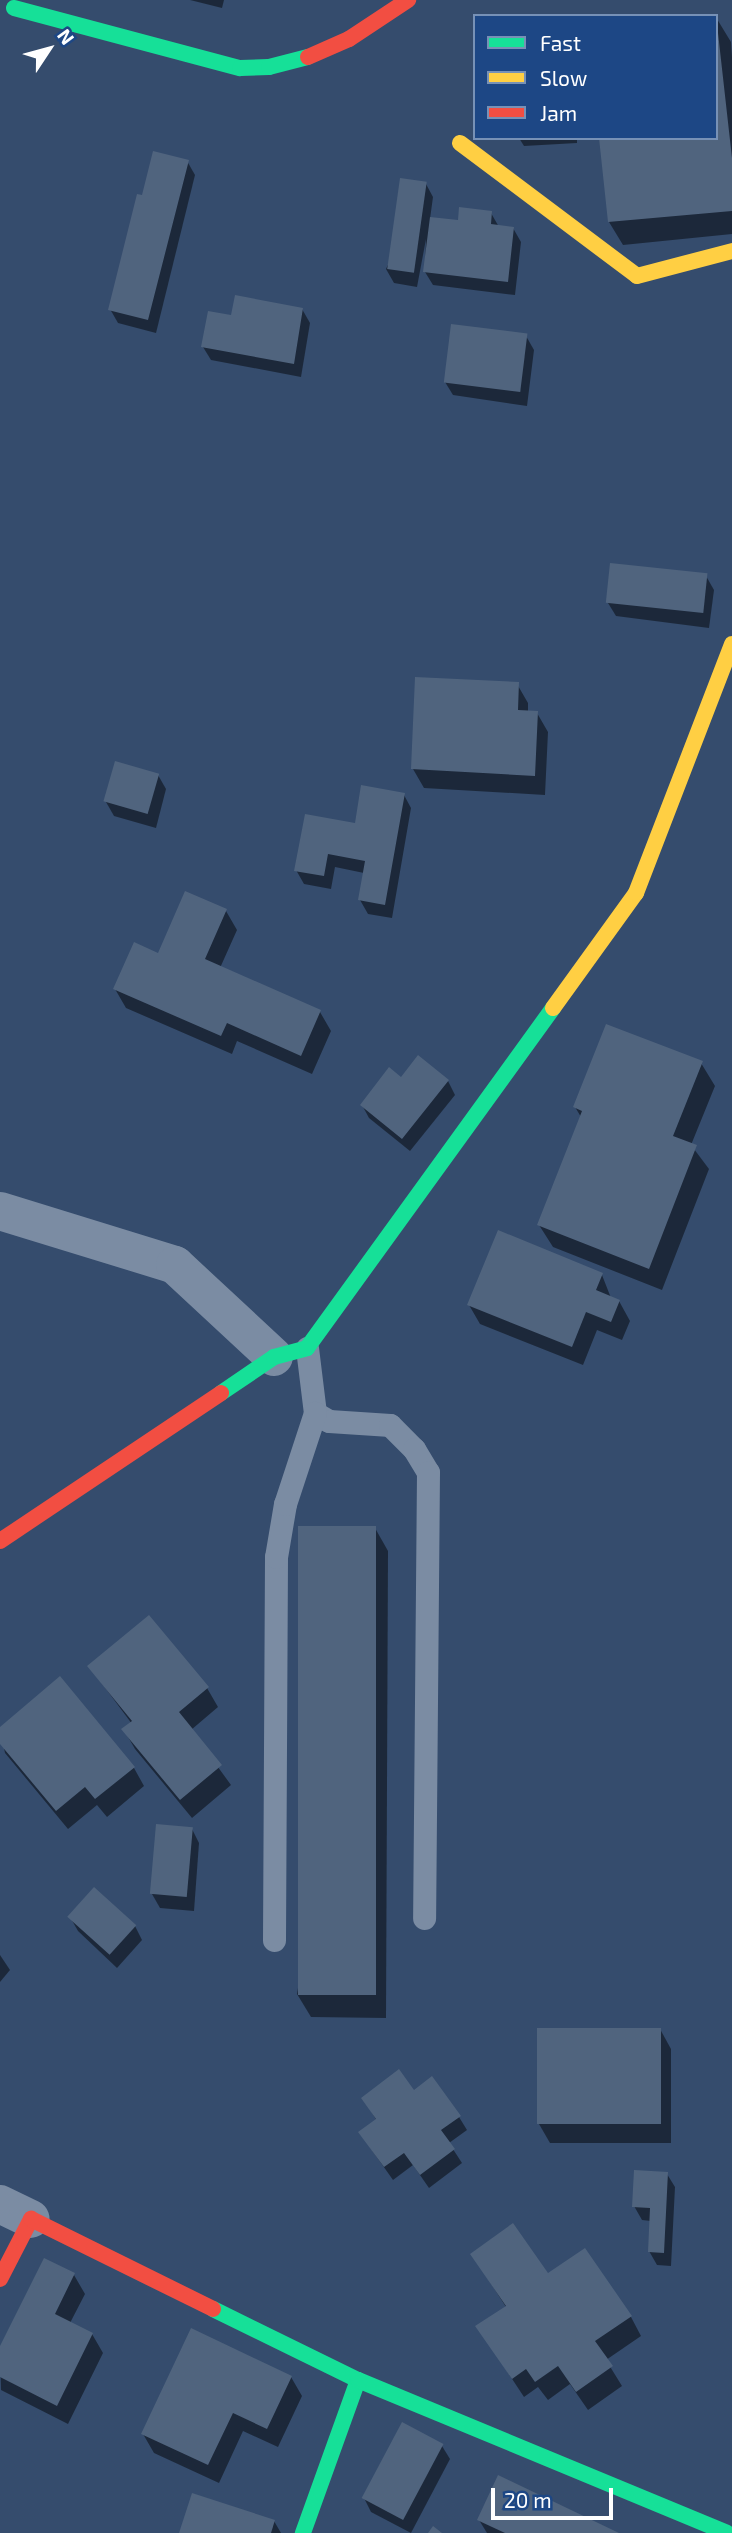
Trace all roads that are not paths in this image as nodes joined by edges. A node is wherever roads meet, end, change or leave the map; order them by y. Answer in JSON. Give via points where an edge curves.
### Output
{"nodes":[{"id":1,"x":408,"y":0,"type":"edge"},
{"id":2,"x":14,"y":8,"type":"dead end"},
{"id":3,"x":460,"y":143,"type":"dead end"},
{"id":4,"x":732,"y":251,"type":"edge"},
{"id":5,"x":732,"y":643,"type":"edge"},
{"id":6,"x":0,"y":1211,"type":"edge"},
{"id":7,"x":290,"y":1353,"type":"junction"},
{"id":8,"x":315,"y":1413,"type":"junction"},
{"id":9,"x":0,"y":1541,"type":"edge"},
{"id":10,"x":425,"y":1918,"type":"dead end"},
{"id":11,"x":274,"y":1940,"type":"dead end"},
{"id":12,"x":15,"y":2212,"type":"edge"},
{"id":13,"x":0,"y":2278,"type":"edge"},
{"id":14,"x":358,"y":2379,"type":"junction"},
{"id":15,"x":303,"y":2533,"type":"edge"},
{"id":16,"x":727,"y":2533,"type":"edge"}],
"edges":[{"from":1,"to":2,"type":"street","via":[[349,39],[296,62],[240,68]]},
{"from":3,"to":4,"type":"street","via":[[636,276]]},
{"from":5,"to":7,"type":"street","via":[[636,892]]},
{"from":6,"to":7,"type":"street","via":[[175,1265]]},
{"from":7,"to":8,"type":"lane"},
{"from":7,"to":9,"type":"street"},
{"from":8,"to":10,"type":"lane","via":[[328,1420],[390,1425],[414,1449],[428,1472]]},
{"from":8,"to":11,"type":"lane","via":[[285,1504],[276,1558]]},
{"from":12,"to":13,"type":"street"},
{"from":12,"to":14,"type":"street"},
{"from":14,"to":15,"type":"street"},
{"from":14,"to":16,"type":"street"}]}
